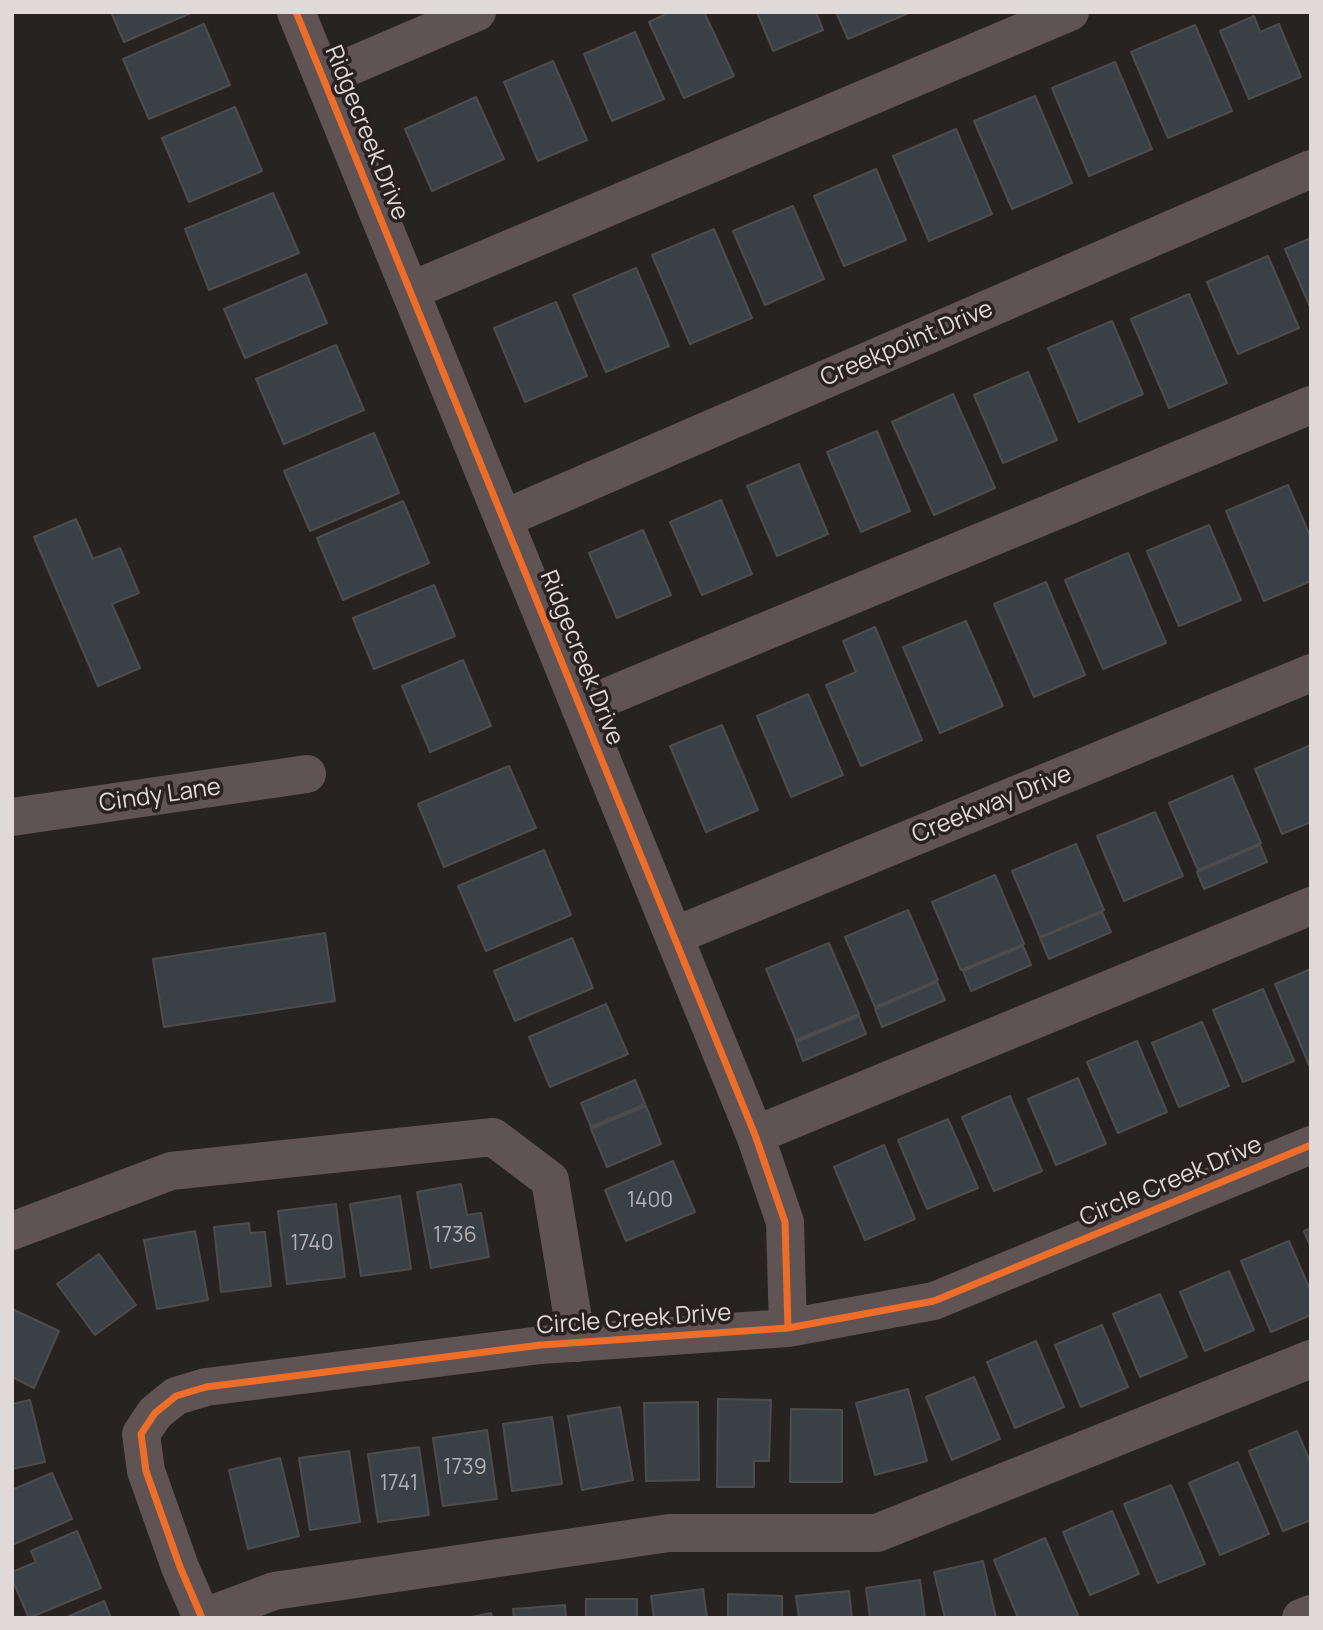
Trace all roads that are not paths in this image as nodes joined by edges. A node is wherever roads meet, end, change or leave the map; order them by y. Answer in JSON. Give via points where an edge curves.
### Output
{"nodes":[{"id":1,"x":296,"y":12,"type":"edge"},
{"id":2,"x":477,"y":12,"type":"edge"},
{"id":3,"x":1070,"y":12,"type":"edge"},
{"id":4,"x":323,"y":78,"type":"junction"},
{"id":5,"x":1311,"y":169,"type":"edge"},
{"id":6,"x":410,"y":290,"type":"junction"},
{"id":7,"x":1311,"y":405,"type":"edge"},
{"id":8,"x":503,"y":519,"type":"junction"},
{"id":9,"x":1311,"y":673,"type":"edge"},
{"id":10,"x":580,"y":708,"type":"junction"},
{"id":11,"x":307,"y":774,"type":"dead end"},
{"id":12,"x":12,"y":817,"type":"edge"},
{"id":13,"x":1311,"y":906,"type":"edge"},
{"id":14,"x":674,"y":936,"type":"junction"},
{"id":15,"x":755,"y":1135,"type":"junction"},
{"id":16,"x":1311,"y":1145,"type":"edge"},
{"id":17,"x":12,"y":1231,"type":"edge"},
{"id":18,"x":788,"y":1328,"type":"junction"},
{"id":19,"x":577,"y":1343,"type":"junction"},
{"id":20,"x":1311,"y":1359,"type":"edge"},
{"id":21,"x":1311,"y":1614,"type":"edge"},
{"id":22,"x":202,"y":1618,"type":"edge"},
{"id":23,"x":1301,"y":1618,"type":"edge"}],
"edges":[{"from":1,"to":4,"type":"street","name":"Ridgecreek Drive"},
{"from":2,"to":4,"type":"street"},
{"from":3,"to":6,"type":"street"},
{"from":4,"to":6,"type":"street","name":"Ridgecreek Drive"},
{"from":5,"to":8,"type":"street","name":"Creekpoint Drive"},
{"from":6,"to":8,"type":"street","name":"Ridgecreek Drive"},
{"from":7,"to":10,"type":"street"},
{"from":8,"to":10,"type":"street","name":"Ridgecreek Drive"},
{"from":9,"to":14,"type":"street","name":"Creekway Drive"},
{"from":10,"to":14,"type":"street","name":"Ridgecreek Drive"},
{"from":11,"to":12,"type":"street","name":"Cindy Lane"},
{"from":13,"to":15,"type":"street"},
{"from":14,"to":15,"type":"street","name":"Ridgecreek Drive"},
{"from":15,"to":18,"type":"street","name":"Ridgecreek Drive","via":[[785,1222]]},
{"from":16,"to":18,"type":"street","name":"Circle Creek Drive","via":[[934,1301]]},
{"from":17,"to":19,"type":"street","via":[[171,1171],[493,1137],[550,1180]]},
{"from":18,"to":19,"type":"street","name":"Circle Creek Drive"},
{"from":19,"to":22,"type":"street","name":"Circle Creek Drive","via":[[206,1387],[176,1396],[155,1413],[141,1434],[146,1471]]},
{"from":20,"to":22,"type":"street","via":[[877,1533],[669,1533],[274,1591]]},
{"from":21,"to":23,"type":"street"}]}
